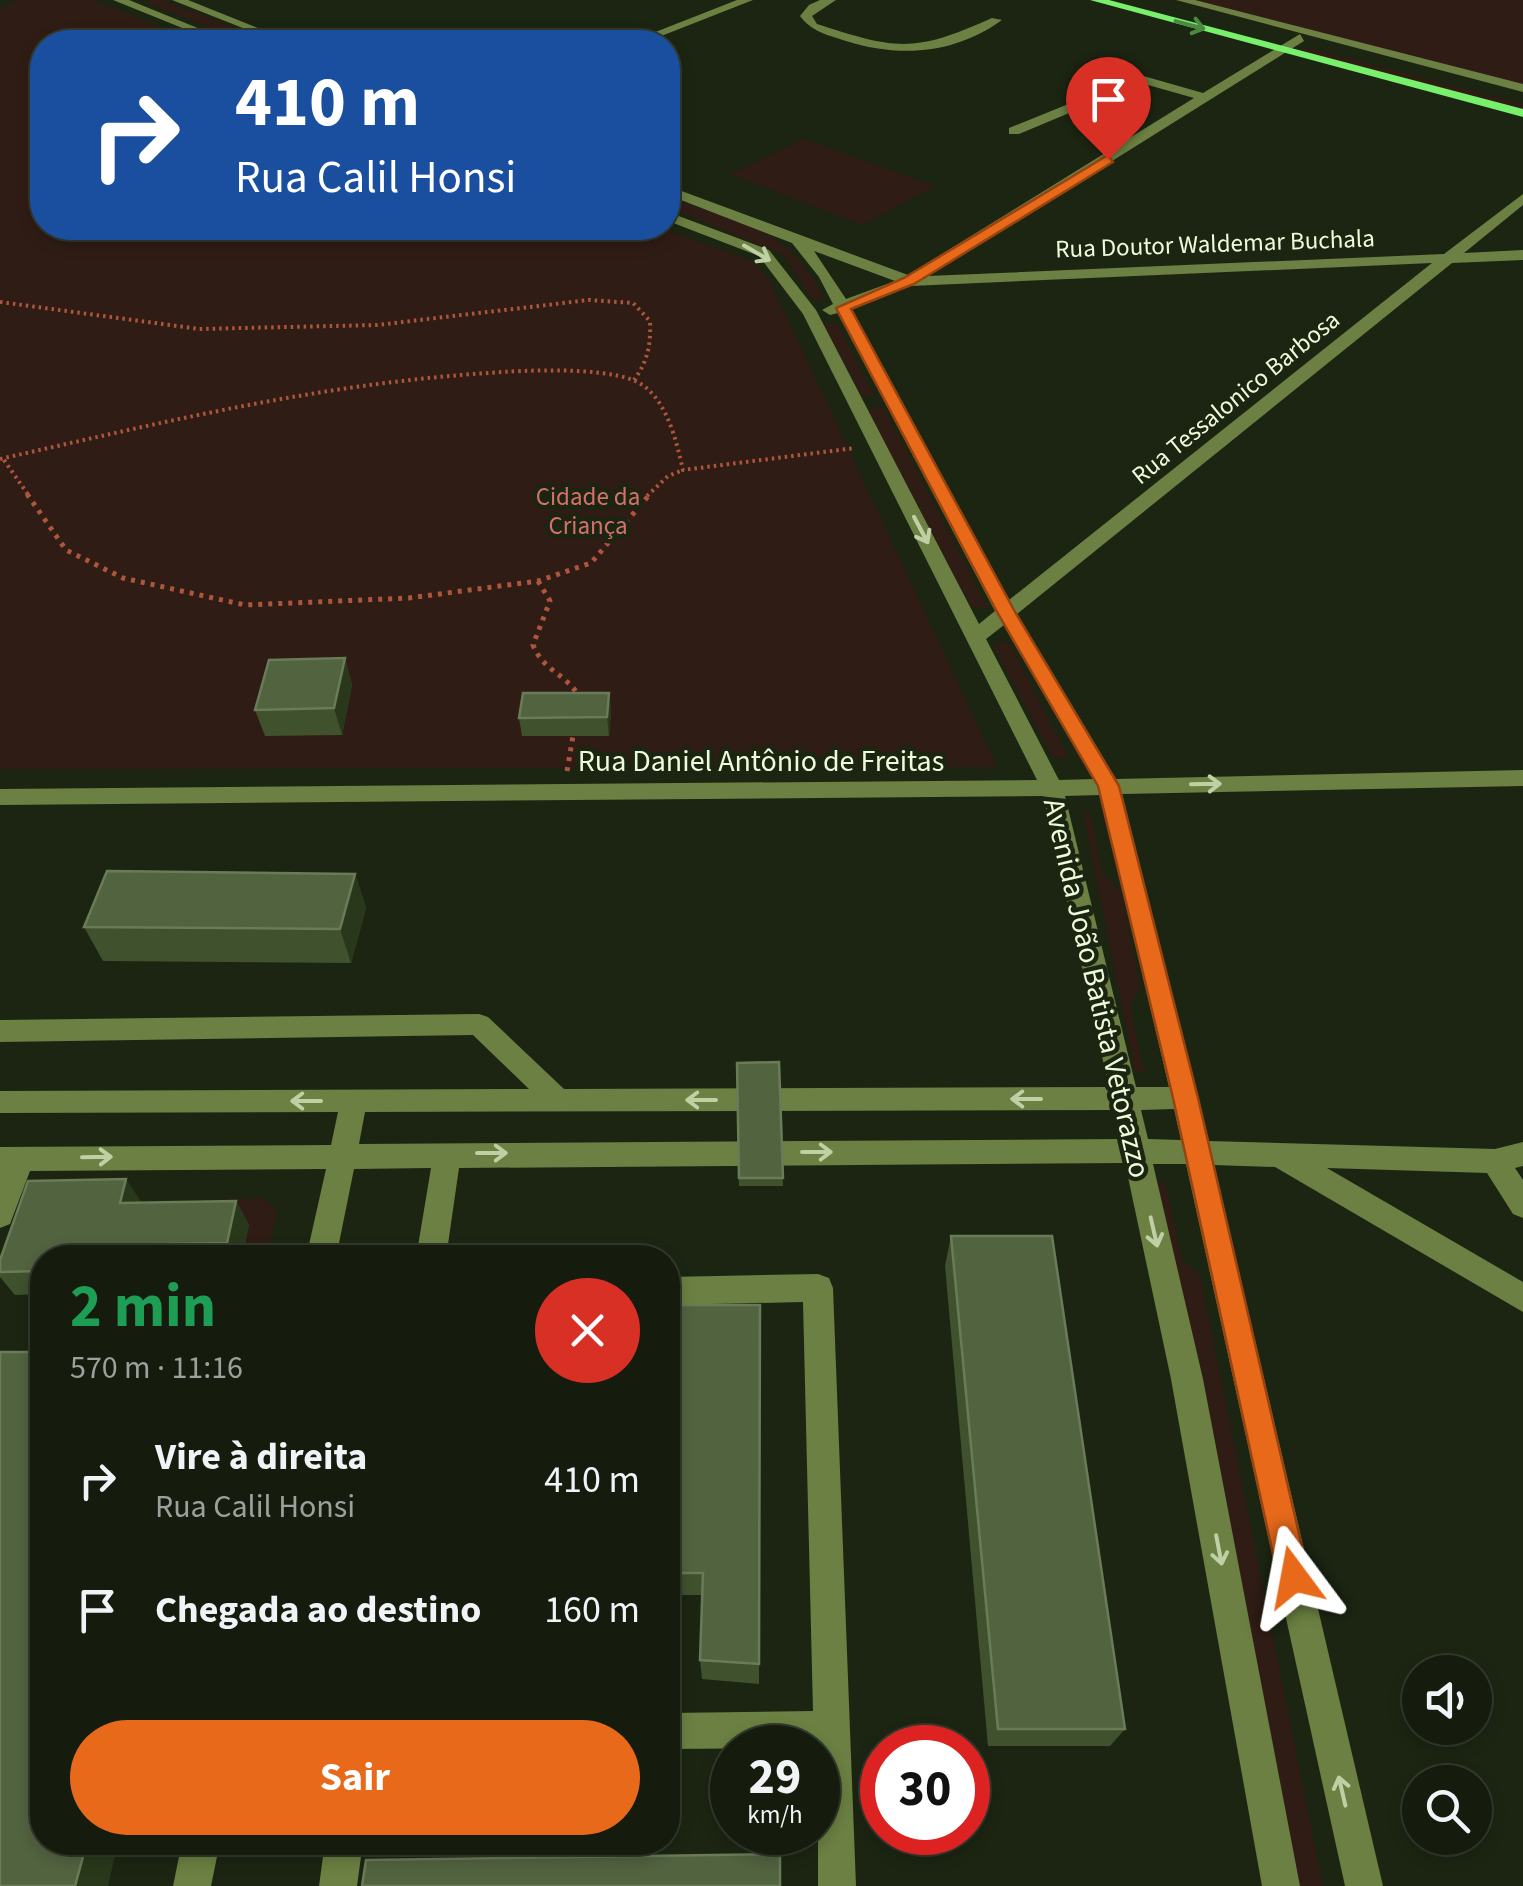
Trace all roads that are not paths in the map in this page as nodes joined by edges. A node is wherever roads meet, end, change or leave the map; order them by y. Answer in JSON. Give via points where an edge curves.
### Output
{"nodes":[{"id":1,"x":178,"y":0,"type":"edge"},
{"id":2,"x":747,"y":0,"type":"edge"},
{"id":3,"x":830,"y":0,"type":"edge"},
{"id":4,"x":1096,"y":0,"type":"edge"},
{"id":5,"x":1153,"y":0,"type":"edge"},
{"id":6,"x":1182,"y":0,"type":"edge"},
{"id":7,"x":126,"y":1,"type":"edge"},
{"id":8,"x":996,"y":20,"type":"dead end"},
{"id":9,"x":197,"y":30,"type":"edge"},
{"id":10,"x":256,"y":30,"type":"edge"},
{"id":11,"x":668,"y":30,"type":"edge"},
{"id":12,"x":1300,"y":38,"type":"junction"},
{"id":13,"x":1283,"y":50,"type":"junction"},
{"id":14,"x":1523,"y":88,"type":"edge"},
{"id":15,"x":1523,"y":96,"type":"edge"},
{"id":16,"x":1208,"y":98,"type":"junction"},
{"id":17,"x":1523,"y":113,"type":"edge"},
{"id":18,"x":1014,"y":131,"type":"dead end"},
{"id":19,"x":680,"y":195,"type":"edge"},
{"id":20,"x":1523,"y":198,"type":"edge"},
{"id":21,"x":680,"y":221,"type":"edge"},
{"id":22,"x":797,"y":240,"type":"junction"},
{"id":23,"x":1523,"y":256,"type":"edge"},
{"id":24,"x":1449,"y":258,"type":"junction"},
{"id":25,"x":909,"y":281,"type":"junction"},
{"id":26,"x":843,"y":308,"type":"junction"},
{"id":27,"x":810,"y":314,"type":"junction"},
{"id":28,"x":892,"y":400,"type":"junction"},
{"id":29,"x":854,"y":405,"type":"junction"},
{"id":30,"x":1006,"y":612,"type":"junction"},
{"id":31,"x":977,"y":636,"type":"junction"},
{"id":32,"x":1523,"y":778,"type":"edge"},
{"id":33,"x":1109,"y":786,"type":"junction"},
{"id":34,"x":1052,"y":788,"type":"junction"},
{"id":35,"x":0,"y":797,"type":"edge"},
{"id":36,"x":0,"y":1031,"type":"edge"},
{"id":37,"x":1124,"y":1098,"type":"junction"},
{"id":38,"x":1185,"y":1098,"type":"junction"},
{"id":39,"x":354,"y":1101,"type":"junction"},
{"id":40,"x":559,"y":1101,"type":"junction"},
{"id":41,"x":0,"y":1102,"type":"edge"},
{"id":42,"x":1136,"y":1152,"type":"junction"},
{"id":43,"x":1197,"y":1152,"type":"junction"},
{"id":44,"x":447,"y":1153,"type":"junction"},
{"id":45,"x":342,"y":1154,"type":"junction"},
{"id":46,"x":1279,"y":1154,"type":"junction"},
{"id":47,"x":10,"y":1158,"type":"edge"},
{"id":48,"x":1509,"y":1158,"type":"edge"},
{"id":49,"x":1523,"y":1205,"type":"edge"},
{"id":50,"x":0,"y":1215,"type":"edge"},
{"id":51,"x":324,"y":1245,"type":"edge"},
{"id":52,"x":433,"y":1245,"type":"edge"},
{"id":53,"x":680,"y":1291,"type":"edge"},
{"id":54,"x":1523,"y":1298,"type":"edge"},
{"id":55,"x":832,"y":1725,"type":"edge"},
{"id":56,"x":710,"y":1730,"type":"edge"},
{"id":57,"x":680,"y":1731,"type":"edge"},
{"id":58,"x":198,"y":1855,"type":"edge"},
{"id":59,"x":342,"y":1855,"type":"edge"},
{"id":60,"x":837,"y":1855,"type":"edge"},
{"id":61,"x":192,"y":1886,"type":"edge"},
{"id":62,"x":338,"y":1886,"type":"edge"},
{"id":63,"x":838,"y":1886,"type":"edge"},
{"id":64,"x":1281,"y":1886,"type":"edge"},
{"id":65,"x":1364,"y":1886,"type":"edge"}],
"edges":[{"from":1,"to":10,"type":"street"},
{"from":2,"to":11,"type":"street"},
{"from":3,"to":8,"type":"street","via":[[806,16],[812,26],[884,50],[935,50]]},
{"from":4,"to":13,"type":"main road","one_way":true},
{"from":5,"to":12,"type":"main road"},
{"from":6,"to":14,"type":"street"},
{"from":7,"to":9,"type":"street"},
{"from":12,"to":13,"type":"street"},
{"from":12,"to":15,"type":"main road"},
{"from":13,"to":16,"type":"street"},
{"from":13,"to":17,"type":"main road"},
{"from":16,"to":18,"type":"street","via":[[1140,79]]},
{"from":16,"to":25,"type":"street"},
{"from":19,"to":22,"type":"street"},
{"from":20,"to":24,"type":"street","name":"Rua Tessalonico Barbosa"},
{"from":21,"to":27,"type":"street","name":"Avenida João Batista Vetorazzo","one_way":true,"via":[[764,253]]},
{"from":22,"to":25,"type":"street"},
{"from":22,"to":26,"type":"street","name":"Avenida João Batista Vetorazzo"},
{"from":23,"to":24,"type":"street","name":"Rua Doutor Waldemar Buchala"},
{"from":24,"to":25,"type":"street","name":"Rua Doutor Waldemar Buchala"},
{"from":24,"to":30,"type":"street","name":"Rua Tessalonico Barbosa"},
{"from":25,"to":26,"type":"street"},
{"from":26,"to":27,"type":"street"},
{"from":26,"to":28,"type":"street","name":"Avenida João Batista Vetorazzo"},
{"from":27,"to":29,"type":"street","name":"Avenida João Batista Vetorazzo"},
{"from":28,"to":29,"type":"street"},
{"from":28,"to":30,"type":"street","name":"Avenida João Batista Vetorazzo"},
{"from":29,"to":31,"type":"street","name":"Avenida João Batista Vetorazzo","one_way":true},
{"from":30,"to":31,"type":"street","name":"Rua Tessalonico Barbosa"},
{"from":30,"to":33,"type":"street","name":"Avenida João Batista Vetorazzo"},
{"from":31,"to":34,"type":"street","name":"Avenida João Batista Vetorazzo"},
{"from":33,"to":32,"type":"street","name":"Rua Daniel Antônio de Freitas","one_way":true},
{"from":33,"to":34,"type":"street","name":"Rua Daniel Antônio de Freitas"},
{"from":33,"to":38,"type":"street","name":"Avenida João Batista Vetorazzo"},
{"from":34,"to":35,"type":"street","name":"Rua Daniel Antônio de Freitas"},
{"from":34,"to":37,"type":"street","name":"Avenida João Batista Vetorazzo"},
{"from":36,"to":40,"type":"street","via":[[480,1024]]},
{"from":37,"to":38,"type":"street"},
{"from":37,"to":40,"type":"street","one_way":true},
{"from":37,"to":42,"type":"street","name":"Avenida João Batista Vetorazzo"},
{"from":38,"to":43,"type":"street","name":"Avenida João Batista Vetorazzo"},
{"from":39,"to":40,"type":"street"},
{"from":39,"to":41,"type":"street","one_way":true},
{"from":39,"to":45,"type":"street"},
{"from":42,"to":43,"type":"street"},
{"from":44,"to":42,"type":"street","one_way":true},
{"from":42,"to":64,"type":"street","name":"Avenida João Batista Vetorazzo","one_way":true,"via":[[1187,1379]]},
{"from":43,"to":46,"type":"street"},
{"from":65,"to":43,"type":"street","name":"Avenida João Batista Vetorazzo","one_way":true},
{"from":44,"to":45,"type":"street"},
{"from":44,"to":52,"type":"street"},
{"from":47,"to":45,"type":"street","one_way":true},
{"from":45,"to":51,"type":"street"},
{"from":46,"to":48,"type":"street"},
{"from":46,"to":54,"type":"street"},
{"from":47,"to":50,"type":"street"},
{"from":48,"to":49,"type":"street"},
{"from":53,"to":55,"type":"street","via":[[818,1288]]},
{"from":56,"to":57,"type":"street"},
{"from":58,"to":61,"type":"street"},
{"from":59,"to":62,"type":"street"},
{"from":60,"to":63,"type":"street"}]}
